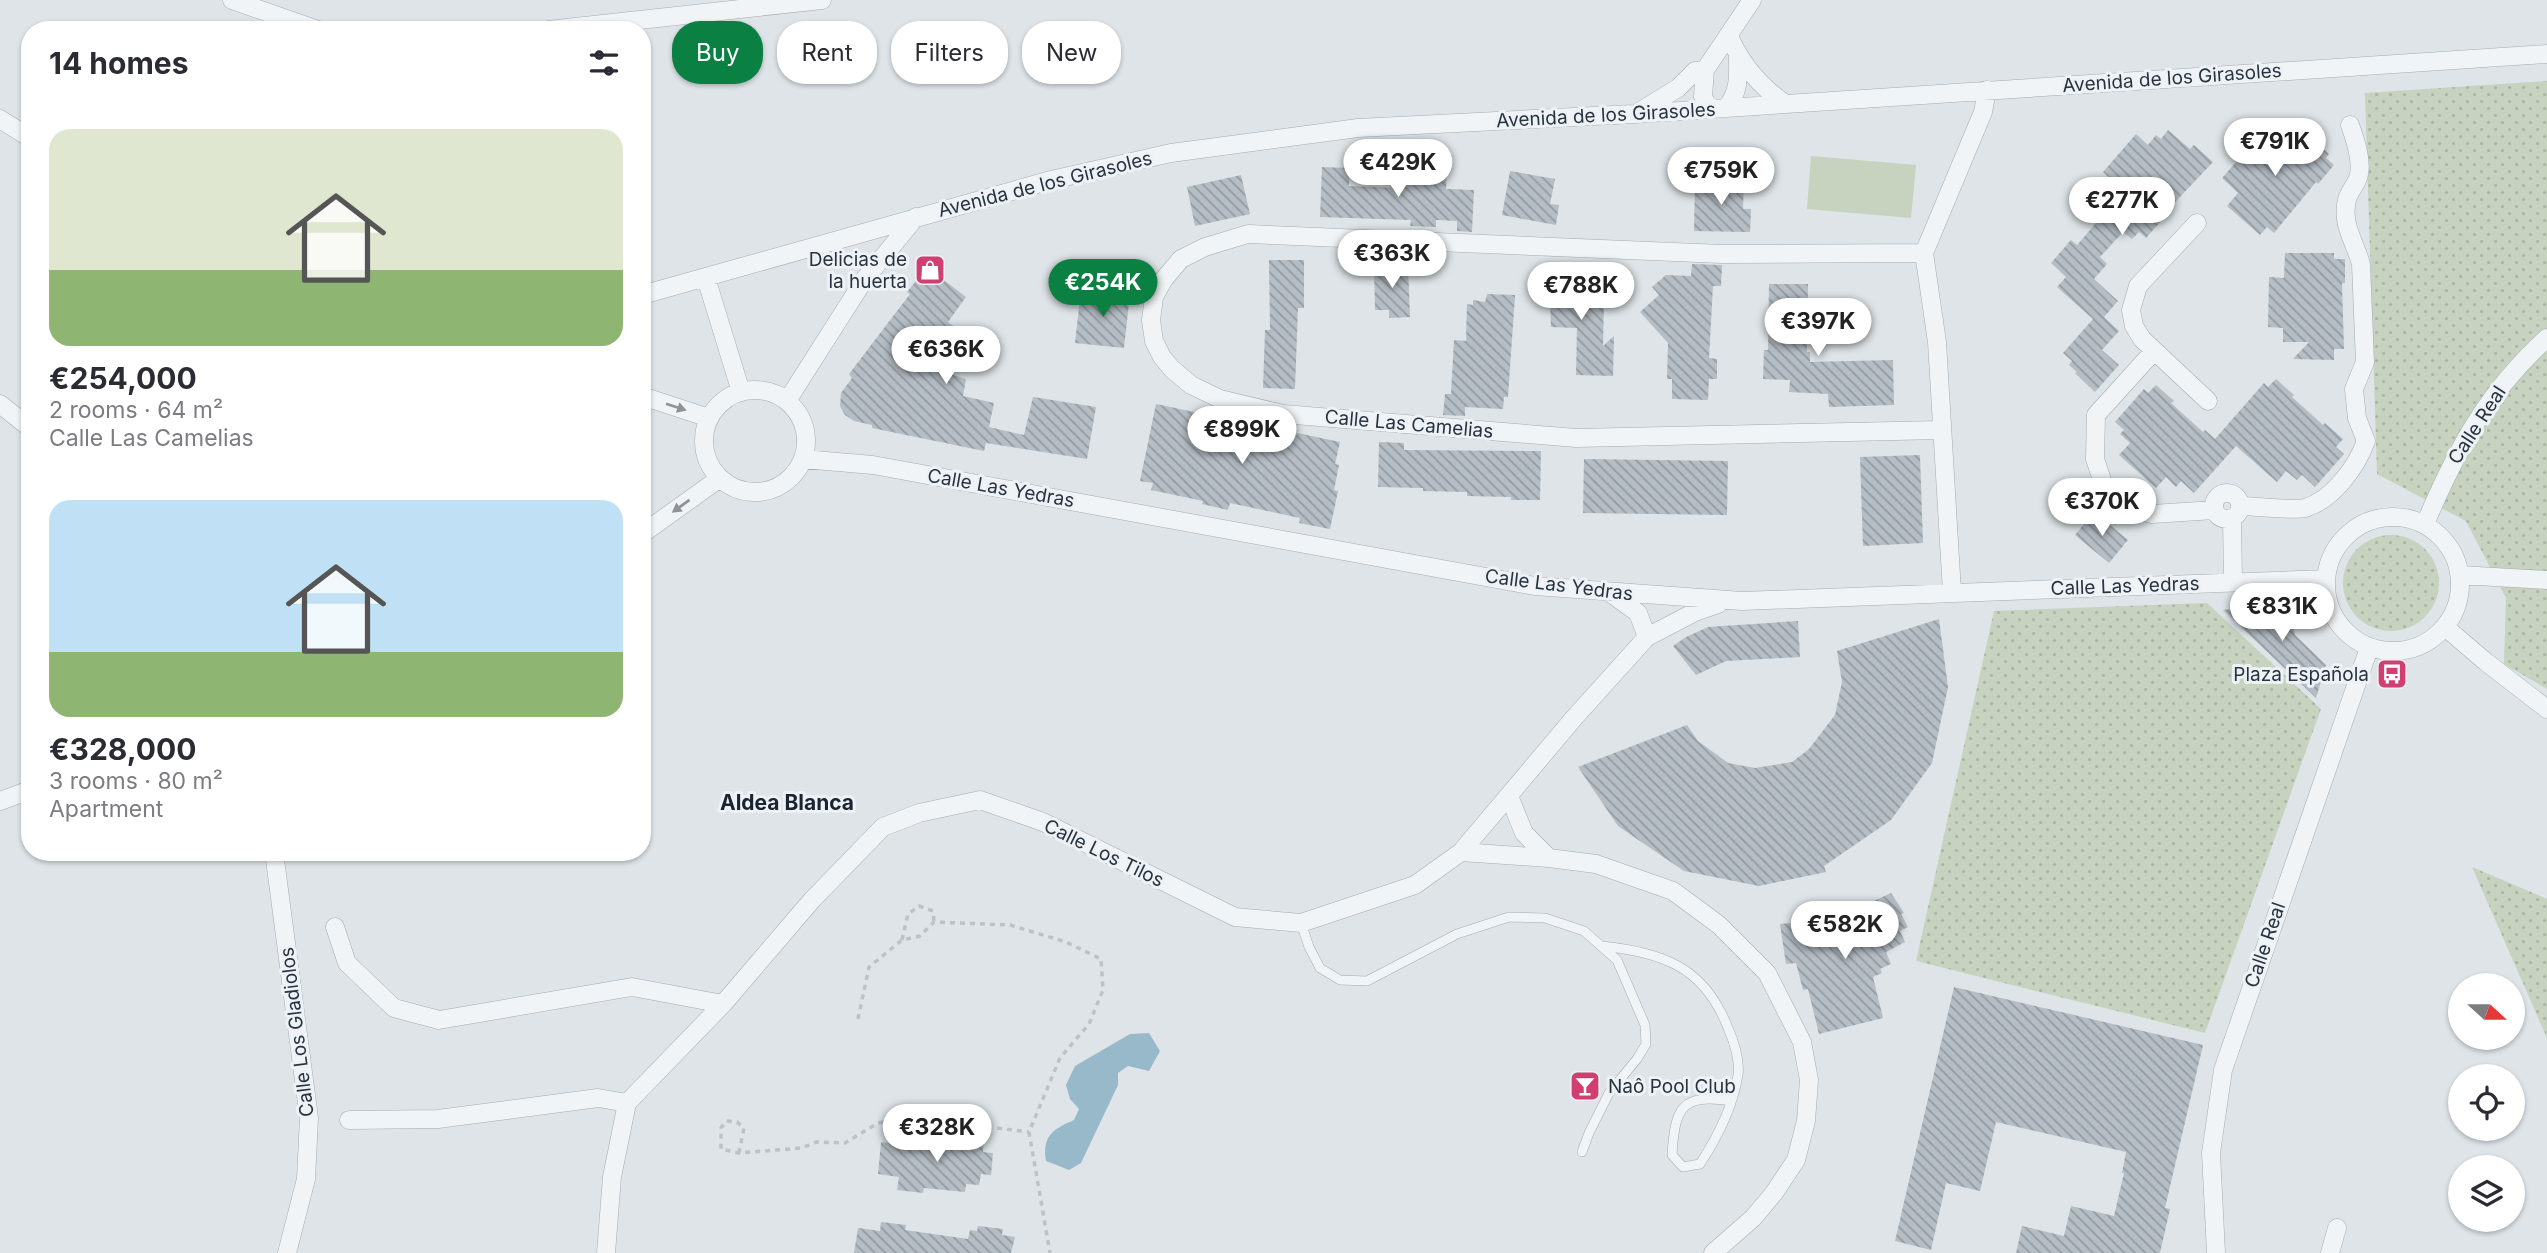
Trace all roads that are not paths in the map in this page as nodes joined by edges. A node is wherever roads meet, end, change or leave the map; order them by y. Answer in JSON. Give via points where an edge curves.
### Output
{"nodes":[{"id":1,"x":232,"y":0,"type":"edge"},
{"id":2,"x":822,"y":0,"type":"edge"},
{"id":3,"x":1752,"y":0,"type":"edge"},
{"id":4,"x":292,"y":21,"type":"edge"},
{"id":5,"x":630,"y":21,"type":"edge"},
{"id":6,"x":1729,"y":36,"type":"junction"},
{"id":7,"x":2547,"y":54,"type":"edge"},
{"id":8,"x":1738,"y":56,"type":"junction"},
{"id":9,"x":1705,"y":70,"type":"junction"},
{"id":10,"x":1987,"y":90,"type":"junction"},
{"id":11,"x":1784,"y":103,"type":"junction"},
{"id":12,"x":1719,"y":108,"type":"junction"},
{"id":13,"x":1633,"y":114,"type":"junction"},
{"id":14,"x":0,"y":119,"type":"edge"},
{"id":15,"x":2350,"y":125,"type":"dead end"},
{"id":16,"x":21,"y":132,"type":"edge"},
{"id":17,"x":916,"y":218,"type":"junction"},
{"id":18,"x":2197,"y":223,"type":"dead end"},
{"id":19,"x":1924,"y":253,"type":"junction"},
{"id":20,"x":706,"y":278,"type":"junction"},
{"id":21,"x":651,"y":293,"type":"edge"},
{"id":22,"x":2547,"y":338,"type":"edge"},
{"id":23,"x":2154,"y":351,"type":"junction"},
{"id":24,"x":741,"y":392,"type":"junction"},
{"id":25,"x":651,"y":400,"type":"edge"},
{"id":26,"x":787,"y":401,"type":"junction"},
{"id":27,"x":2208,"y":401,"type":"dead end"},
{"id":28,"x":0,"y":404,"type":"edge"},
{"id":29,"x":709,"y":418,"type":"junction"},
{"id":30,"x":21,"y":421,"type":"edge"},
{"id":31,"x":1941,"y":430,"type":"junction"},
{"id":32,"x":803,"y":460,"type":"junction"},
{"id":33,"x":719,"y":478,"type":"junction"},
{"id":34,"x":2229,"y":511,"type":"junction"},
{"id":35,"x":2425,"y":524,"type":"junction"},
{"id":36,"x":651,"y":527,"type":"edge"},
{"id":37,"x":2460,"y":575,"type":"junction"},
{"id":38,"x":2325,"y":579,"type":"junction"},
{"id":39,"x":2547,"y":580,"type":"edge"},
{"id":40,"x":2233,"y":582,"type":"junction"},
{"id":41,"x":1609,"y":592,"type":"junction"},
{"id":42,"x":1952,"y":592,"type":"junction"},
{"id":43,"x":1729,"y":600,"type":"junction"},
{"id":44,"x":2445,"y":627,"type":"junction"},
{"id":45,"x":1647,"y":637,"type":"junction"},
{"id":46,"x":2369,"y":648,"type":"junction"},
{"id":47,"x":2547,"y":709,"type":"edge"},
{"id":48,"x":21,"y":793,"type":"edge"},
{"id":49,"x":1509,"y":796,"type":"junction"},
{"id":50,"x":0,"y":801,"type":"edge"},
{"id":51,"x":1461,"y":852,"type":"junction"},
{"id":52,"x":1549,"y":858,"type":"junction"},
{"id":53,"x":275,"y":861,"type":"edge"},
{"id":54,"x":1301,"y":923,"type":"junction"},
{"id":55,"x":335,"y":927,"type":"dead end"},
{"id":56,"x":1602,"y":946,"type":"junction"},
{"id":57,"x":723,"y":1004,"type":"junction"},
{"id":58,"x":1731,"y":1101,"type":"junction"},
{"id":59,"x":627,"y":1103,"type":"junction"},
{"id":60,"x":349,"y":1120,"type":"dead end"},
{"id":61,"x":1582,"y":1152,"type":"dead end"},
{"id":62,"x":2337,"y":1228,"type":"dead end"},
{"id":63,"x":287,"y":1253,"type":"edge"},
{"id":64,"x":606,"y":1253,"type":"edge"},
{"id":65,"x":1713,"y":1253,"type":"edge"},
{"id":66,"x":2216,"y":1253,"type":"edge"},
{"id":67,"x":2330,"y":1253,"type":"edge"}],
"edges":[{"from":1,"to":4,"type":"street"},
{"from":2,"to":5,"type":"street"},
{"from":3,"to":6,"type":"street"},
{"from":6,"to":8,"type":"street"},
{"from":6,"to":9,"type":"street"},
{"from":7,"to":10,"type":"street","name":"Avenida de los Girasoles"},
{"from":8,"to":11,"type":"street","via":[[1766,90]]},
{"from":8,"to":12,"type":"street","via":[[1735,97]]},
{"from":9,"to":12,"type":"street","via":[[1703,96],[1706,103]]},
{"from":9,"to":13,"type":"street","via":[[1695,71],[1678,88]]},
{"from":10,"to":11,"type":"street","name":"Avenida de los Girasoles"},
{"from":10,"to":19,"type":"street","via":[[1983,112]]},
{"from":11,"to":12,"type":"street","name":"Avenida de los Girasoles"},
{"from":12,"to":13,"type":"street","name":"Avenida de los Girasoles"},
{"from":13,"to":17,"type":"street","name":"Avenida de los Girasoles","via":[[1358,128],[1171,153]]},
{"from":14,"to":16,"type":"street"},
{"from":15,"to":34,"type":"street","via":[[2359,175],[2347,200],[2347,232],[2361,264],[2365,362],[2354,388],[2357,418],[2366,441],[2360,458],[2327,496],[2304,508]]},
{"from":17,"to":20,"type":"street","name":"Avenida de los Girasoles"},
{"from":17,"to":26,"type":"street","via":[[864,280]]},
{"from":18,"to":23,"type":"street","via":[[2138,286],[2131,310],[2134,326]]},
{"from":19,"to":31,"type":"street","via":[[1937,342]]},
{"from":19,"to":31,"type":"street","name":"Calle Las Camelias","via":[[1722,254],[1248,234],[1181,259],[1154,298],[1151,320],[1162,357],[1191,385],[1220,399],[1283,414],[1576,438]]},
{"from":20,"to":21,"type":"street","name":"Avenida de los Girasoles"},
{"from":20,"to":24,"type":"street"},
{"from":22,"to":35,"type":"street","name":"Calle Real","via":[[2520,362],[2472,425]]},
{"from":23,"to":27,"type":"street"},
{"from":23,"to":34,"type":"street","via":[[2096,415],[2095,459],[2104,486],[2131,509],[2152,514]]},
{"from":24,"to":26,"type":"street","via":[[773,393]]},
{"from":24,"to":29,"type":"street","via":[[723,402]]},
{"from":25,"to":29,"type":"street","one_way":true},
{"from":26,"to":32,"type":"street","via":[[804,428]]},
{"from":28,"to":30,"type":"street"},
{"from":29,"to":33,"type":"street","via":[[704,439],[708,460]]},
{"from":31,"to":42,"type":"street"},
{"from":32,"to":33,"type":"street","via":[[792,477],[766,490],[736,489]]},
{"from":32,"to":41,"type":"street","name":"Calle Las Yedras","via":[[873,465],[1535,586]]},
{"from":33,"to":36,"type":"street","one_way":true},
{"from":34,"to":40,"type":"street"},
{"from":35,"to":37,"type":"street","via":[[2442,537]]},
{"from":35,"to":38,"type":"street","via":[[2399,516],[2372,519],[2349,532],[2332,553]]},
{"from":37,"to":39,"type":"street"},
{"from":37,"to":44,"type":"street","via":[[2460,594]]},
{"from":38,"to":40,"type":"street","name":"Calle Las Yedras"},
{"from":38,"to":46,"type":"street","via":[[2327,601],[2336,621],[2350,637]]},
{"from":40,"to":42,"type":"street","name":"Calle Las Yedras"},
{"from":41,"to":43,"type":"street","name":"Calle Las Yedras"},
{"from":41,"to":45,"type":"street","via":[[1638,613]]},
{"from":42,"to":43,"type":"street","name":"Calle Las Yedras"},
{"from":43,"to":45,"type":"street","name":"Calle Los Tilos"},
{"from":44,"to":46,"type":"street","via":[[2410,650]]},
{"from":44,"to":47,"type":"street"},
{"from":45,"to":49,"type":"street","name":"Calle Los Tilos"},
{"from":46,"to":66,"type":"street","name":"Calle Real","via":[[2224,1070],[2211,1153]]},
{"from":48,"to":50,"type":"street"},
{"from":49,"to":51,"type":"street","name":"Calle Los Tilos"},
{"from":49,"to":52,"type":"street","via":[[1524,833]]},
{"from":51,"to":52,"type":"street"},
{"from":51,"to":54,"type":"street","name":"Calle Los Tilos","via":[[1415,885]]},
{"from":52,"to":65,"type":"street","via":[[1596,864],[1672,891],[1719,925],[1767,973],[1802,1042],[1809,1080],[1806,1121],[1796,1160],[1753,1219]]},
{"from":53,"to":63,"type":"street","name":"Calle Los Gladiolos","via":[[309,1118],[306,1179]]},
{"from":54,"to":56,"type":"lane","via":[[1321,968],[1340,980],[1367,981],[1457,934],[1509,917],[1545,918],[1584,931]]},
{"from":54,"to":57,"type":"street","name":"Calle Los Tilos","via":[[1235,917],[1042,822],[980,800],[919,813],[883,827],[812,900]]},
{"from":55,"to":57,"type":"street","via":[[347,963],[394,1008],[439,1020],[632,987]]},
{"from":56,"to":58,"type":"lane","via":[[1667,959],[1700,982],[1720,1008],[1733,1040],[1738,1073]]},
{"from":56,"to":61,"type":"lane","via":[[1617,960],[1645,1025],[1646,1044],[1609,1093]]},
{"from":57,"to":59,"type":"street","name":"Calle Los Tilos"},
{"from":58,"to":58,"type":"lane","via":[[1705,1097],[1690,1101],[1678,1113],[1672,1155],[1683,1167],[1700,1164]]},
{"from":59,"to":60,"type":"street","via":[[598,1098],[438,1119]]},
{"from":59,"to":64,"type":"street","via":[[612,1177]]},
{"from":62,"to":67,"type":"street"}]}
